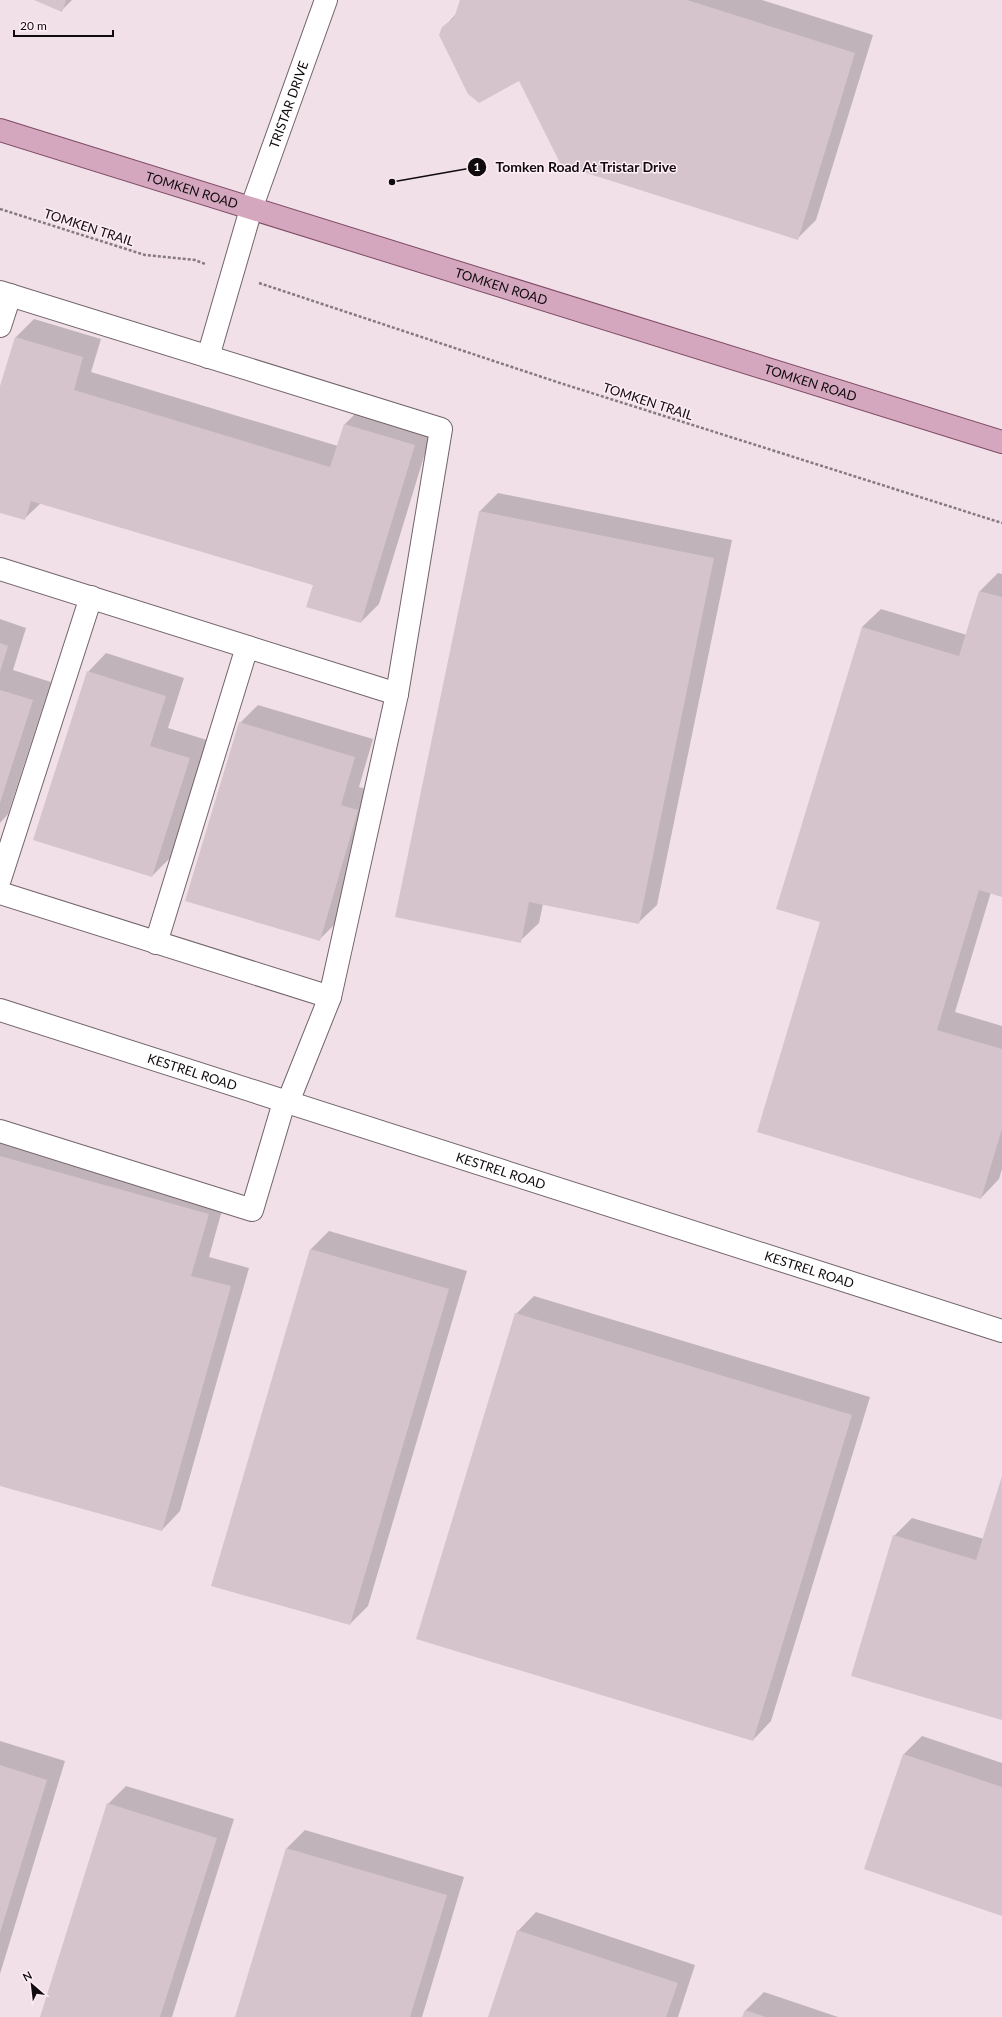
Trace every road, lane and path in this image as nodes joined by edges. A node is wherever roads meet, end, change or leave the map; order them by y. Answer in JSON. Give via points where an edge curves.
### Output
{"nodes":[{"id":1,"x":326,"y":0,"type":"edge"},
{"id":2,"x":0,"y":130,"type":"edge"},
{"id":3,"x":0,"y":209,"type":"edge"},
{"id":4,"x":251,"y":209,"type":"junction"},
{"id":5,"x":173,"y":258,"type":"dead end"},
{"id":6,"x":5,"y":294,"type":"edge"},
{"id":7,"x":290,"y":294,"type":"dead end"},
{"id":8,"x":0,"y":326,"type":"edge"},
{"id":9,"x":208,"y":357,"type":"junction"},
{"id":10,"x":1002,"y":442,"type":"edge"},
{"id":11,"x":1002,"y":523,"type":"edge"},
{"id":12,"x":0,"y":569,"type":"edge"},
{"id":13,"x":91,"y":597,"type":"junction"},
{"id":14,"x":247,"y":646,"type":"junction"},
{"id":15,"x":397,"y":694,"type":"junction"},
{"id":16,"x":0,"y":880,"type":"edge"},
{"id":17,"x":0,"y":893,"type":"edge"},
{"id":18,"x":156,"y":942,"type":"junction"},
{"id":19,"x":330,"y":997,"type":"junction"},
{"id":20,"x":0,"y":1010,"type":"edge"},
{"id":21,"x":288,"y":1102,"type":"junction"},
{"id":22,"x":0,"y":1131,"type":"edge"},
{"id":23,"x":1002,"y":1331,"type":"edge"}],
"edges":[{"from":1,"to":4,"type":"street","name":"TRISTAR DRIVE"},
{"from":2,"to":4,"type":"main road","name":"TOMKEN ROAD"},
{"from":3,"to":5,"type":"path","name":"TOMKEN TRAIL","via":[[145,256]]},
{"from":4,"to":9,"type":"street","name":"TRISTAR DRIVE"},
{"from":4,"to":10,"type":"main road","name":"TOMKEN ROAD"},
{"from":6,"to":8,"type":"street"},
{"from":6,"to":9,"type":"street"},
{"from":7,"to":11,"type":"path","name":"TOMKEN TRAIL","via":[[560,383]]},
{"from":9,"to":15,"type":"street","via":[[441,429]]},
{"from":12,"to":13,"type":"street"},
{"from":13,"to":14,"type":"street"},
{"from":13,"to":16,"type":"street"},
{"from":14,"to":15,"type":"street"},
{"from":14,"to":18,"type":"street"},
{"from":15,"to":19,"type":"street"},
{"from":17,"to":18,"type":"street"},
{"from":18,"to":19,"type":"street"},
{"from":19,"to":21,"type":"street"},
{"from":20,"to":21,"type":"street","name":"KESTREL ROAD"},
{"from":21,"to":22,"type":"street","via":[[282,1109],[252,1210]]},
{"from":21,"to":23,"type":"street","name":"KESTREL ROAD"}]}
